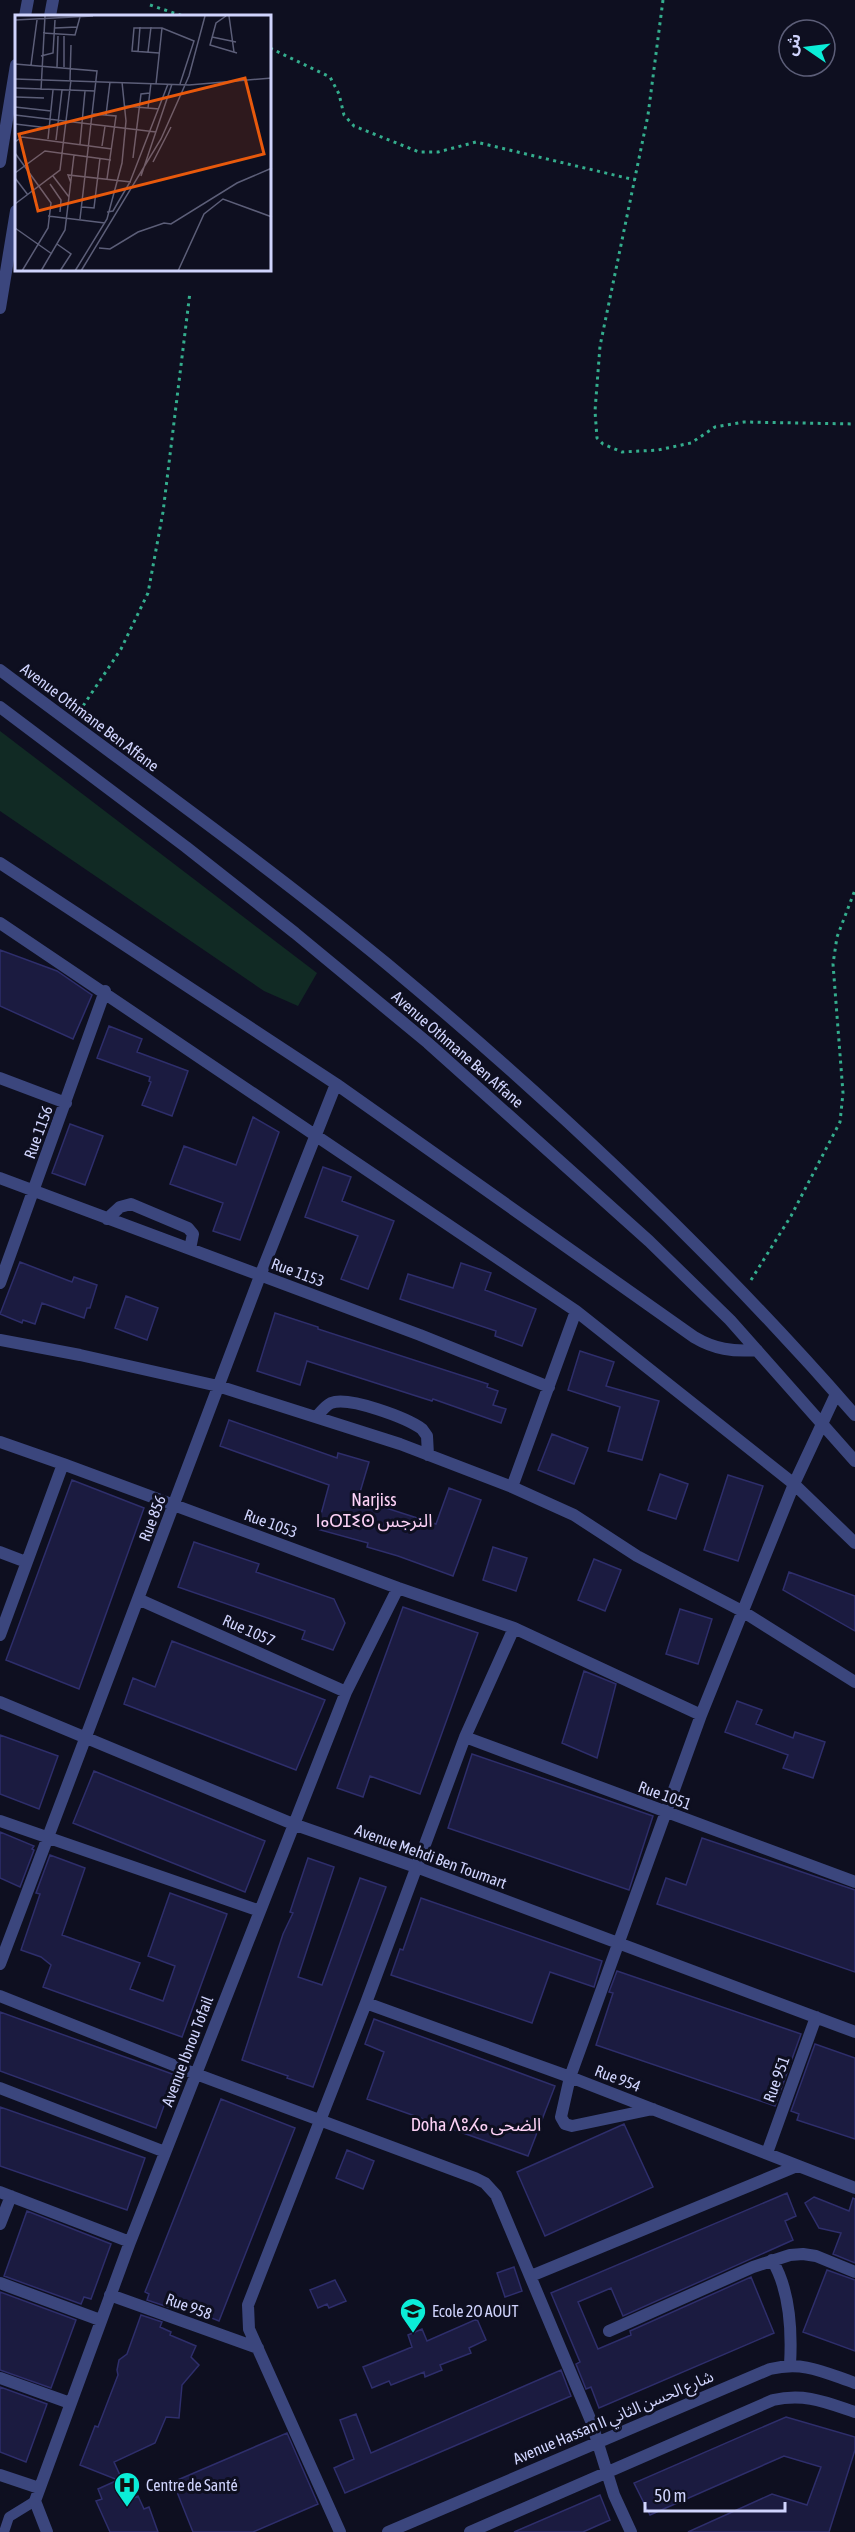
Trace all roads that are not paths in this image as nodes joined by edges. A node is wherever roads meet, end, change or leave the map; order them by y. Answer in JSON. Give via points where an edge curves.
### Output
{"nodes":[{"id":1,"x":28,"y":0,"type":"edge"},
{"id":2,"x":52,"y":0,"type":"edge"},
{"id":3,"x":25,"y":15,"type":"edge"},
{"id":4,"x":50,"y":15,"type":"edge"},
{"id":5,"x":15,"y":71,"type":"edge"},
{"id":6,"x":0,"y":162,"type":"edge"},
{"id":7,"x":15,"y":217,"type":"edge"},
{"id":8,"x":0,"y":308,"type":"edge"},
{"id":9,"x":0,"y":670,"type":"edge"},
{"id":10,"x":0,"y":707,"type":"edge"},
{"id":11,"x":0,"y":863,"type":"edge"},
{"id":12,"x":0,"y":923,"type":"edge"},
{"id":13,"x":105,"y":991,"type":"junction"},
{"id":14,"x":0,"y":1078,"type":"edge"},
{"id":15,"x":336,"y":1084,"type":"junction"},
{"id":16,"x":66,"y":1103,"type":"junction"},
{"id":17,"x":314,"y":1133,"type":"junction"},
{"id":18,"x":0,"y":1178,"type":"edge"},
{"id":19,"x":35,"y":1191,"type":"junction"},
{"id":20,"x":107,"y":1219,"type":"junction"},
{"id":21,"x":190,"y":1249,"type":"junction"},
{"id":22,"x":260,"y":1276,"type":"junction"},
{"id":23,"x":0,"y":1283,"type":"edge"},
{"id":24,"x":576,"y":1311,"type":"junction"},
{"id":25,"x":0,"y":1340,"type":"edge"},
{"id":26,"x":757,"y":1350,"type":"junction"},
{"id":27,"x":218,"y":1386,"type":"junction"},
{"id":28,"x":549,"y":1387,"type":"junction"},
{"id":29,"x":836,"y":1394,"type":"junction"},
{"id":30,"x":855,"y":1415,"type":"edge"},
{"id":31,"x":317,"y":1416,"type":"junction"},
{"id":32,"x":822,"y":1426,"type":"junction"},
{"id":33,"x":0,"y":1442,"type":"edge"},
{"id":34,"x":428,"y":1455,"type":"junction"},
{"id":35,"x":855,"y":1461,"type":"edge"},
{"id":36,"x":63,"y":1464,"type":"junction"},
{"id":37,"x":794,"y":1484,"type":"junction"},
{"id":38,"x":512,"y":1487,"type":"junction"},
{"id":39,"x":174,"y":1504,"type":"junction"},
{"id":40,"x":855,"y":1544,"type":"edge"},
{"id":41,"x":0,"y":1552,"type":"edge"},
{"id":42,"x":26,"y":1562,"type":"junction"},
{"id":43,"x":398,"y":1588,"type":"junction"},
{"id":44,"x":138,"y":1599,"type":"junction"},
{"id":45,"x":741,"y":1611,"type":"junction"},
{"id":46,"x":514,"y":1628,"type":"junction"},
{"id":47,"x":0,"y":1635,"type":"edge"},
{"id":48,"x":855,"y":1682,"type":"edge"},
{"id":49,"x":346,"y":1692,"type":"junction"},
{"id":50,"x":0,"y":1702,"type":"edge"},
{"id":51,"x":701,"y":1715,"type":"junction"},
{"id":52,"x":465,"y":1737,"type":"junction"},
{"id":53,"x":87,"y":1738,"type":"junction"},
{"id":54,"x":666,"y":1812,"type":"junction"},
{"id":55,"x":0,"y":1821,"type":"edge"},
{"id":56,"x":293,"y":1824,"type":"junction"},
{"id":57,"x":47,"y":1839,"type":"junction"},
{"id":58,"x":416,"y":1867,"type":"junction"},
{"id":59,"x":855,"y":1882,"type":"edge"},
{"id":60,"x":260,"y":1911,"type":"junction"},
{"id":61,"x":617,"y":1942,"type":"junction"},
{"id":62,"x":0,"y":1964,"type":"edge"},
{"id":63,"x":0,"y":1996,"type":"edge"},
{"id":64,"x":366,"y":2003,"type":"junction"},
{"id":65,"x":816,"y":2017,"type":"junction"},
{"id":66,"x":855,"y":2032,"type":"edge"},
{"id":67,"x":196,"y":2074,"type":"junction"},
{"id":68,"x":570,"y":2077,"type":"junction"},
{"id":69,"x":0,"y":2088,"type":"edge"},
{"id":70,"x":653,"y":2109,"type":"junction"},
{"id":71,"x":320,"y":2118,"type":"junction"},
{"id":72,"x":165,"y":2152,"type":"junction"},
{"id":73,"x":766,"y":2153,"type":"junction"},
{"id":74,"x":797,"y":2166,"type":"junction"},
{"id":75,"x":855,"y":2188,"type":"edge"},
{"id":76,"x":5,"y":2194,"type":"edge"},
{"id":77,"x":0,"y":2224,"type":"edge"},
{"id":78,"x":130,"y":2242,"type":"junction"},
{"id":79,"x":772,"y":2260,"type":"junction"},
{"id":80,"x":855,"y":2272,"type":"edge"},
{"id":81,"x":531,"y":2276,"type":"junction"},
{"id":82,"x":0,"y":2283,"type":"edge"},
{"id":83,"x":110,"y":2295,"type":"junction"},
{"id":84,"x":100,"y":2320,"type":"junction"},
{"id":85,"x":609,"y":2331,"type":"dead end"},
{"id":86,"x":258,"y":2348,"type":"junction"},
{"id":87,"x":789,"y":2364,"type":"junction"},
{"id":88,"x":0,"y":2378,"type":"edge"},
{"id":89,"x":855,"y":2383,"type":"edge"},
{"id":90,"x":70,"y":2403,"type":"junction"},
{"id":91,"x":855,"y":2412,"type":"edge"},
{"id":92,"x":598,"y":2443,"type":"junction"},
{"id":93,"x":607,"y":2471,"type":"junction"},
{"id":94,"x":0,"y":2475,"type":"edge"},
{"id":95,"x":37,"y":2494,"type":"junction"},
{"id":96,"x":4,"y":2532,"type":"edge"},
{"id":97,"x":47,"y":2532,"type":"edge"},
{"id":98,"x":340,"y":2532,"type":"edge"},
{"id":99,"x":388,"y":2532,"type":"edge"},
{"id":100,"x":470,"y":2532,"type":"edge"},
{"id":101,"x":631,"y":2532,"type":"edge"}],
"edges":[{"from":1,"to":3,"type":"street"},
{"from":2,"to":4,"type":"street"},
{"from":5,"to":6,"type":"street"},
{"from":7,"to":8,"type":"street"},
{"from":9,"to":29,"type":"street","name":"Avenue Othmane Ben Affane","via":[[312,904],[495,1056],[603,1153],[742,1291]]},
{"from":10,"to":26,"type":"street","name":"Avenue Othmane Ben Affane","via":[[186,847],[428,1043],[649,1241]]},
{"from":11,"to":15,"type":"street"},
{"from":12,"to":13,"type":"street"},
{"from":13,"to":16,"type":"street","name":"Rue 1156"},
{"from":13,"to":17,"type":"street"},
{"from":14,"to":16,"type":"street"},
{"from":15,"to":17,"type":"street","name":"Rue 856"},
{"from":15,"to":26,"type":"street","via":[[694,1337],[724,1350]]},
{"from":16,"to":19,"type":"street","name":"Rue 1156"},
{"from":17,"to":22,"type":"street","name":"Rue 856"},
{"from":17,"to":24,"type":"street"},
{"from":18,"to":19,"type":"street","name":"Rue 1153"},
{"from":19,"to":20,"type":"street","name":"Rue 1153"},
{"from":19,"to":23,"type":"street","name":"Rue 1156"},
{"from":20,"to":21,"type":"street","name":"Rue 1153"},
{"from":20,"to":21,"type":"street","via":[[120,1207],[131,1204],[188,1228],[193,1234]]},
{"from":21,"to":22,"type":"street","name":"Rue 1153"},
{"from":22,"to":27,"type":"street","name":"Rue 856"},
{"from":22,"to":28,"type":"street","name":"Rue 1153"},
{"from":24,"to":28,"type":"street"},
{"from":24,"to":37,"type":"street"},
{"from":25,"to":27,"type":"street"},
{"from":26,"to":32,"type":"street","name":"Avenue Othmane Ben Affane"},
{"from":27,"to":31,"type":"street"},
{"from":27,"to":39,"type":"street","name":"Rue 856"},
{"from":28,"to":38,"type":"street"},
{"from":29,"to":30,"type":"street","name":"Avenue Othmane Ben Affane"},
{"from":29,"to":32,"type":"street"},
{"from":31,"to":34,"type":"street"},
{"from":31,"to":34,"type":"street","via":[[332,1403],[359,1404],[422,1429],[427,1436]]},
{"from":32,"to":35,"type":"street","name":"Avenue Othmane Ben Affane"},
{"from":32,"to":37,"type":"street"},
{"from":33,"to":36,"type":"street","name":"Rue 1053"},
{"from":34,"to":38,"type":"street"},
{"from":36,"to":39,"type":"street","name":"Rue 1053"},
{"from":36,"to":42,"type":"street"},
{"from":37,"to":40,"type":"street"},
{"from":37,"to":45,"type":"street"},
{"from":38,"to":45,"type":"street","via":[[574,1515],[637,1556]]},
{"from":39,"to":43,"type":"street","name":"Rue 1053"},
{"from":39,"to":44,"type":"street","name":"Rue 856"},
{"from":41,"to":42,"type":"street"},
{"from":42,"to":47,"type":"street"},
{"from":43,"to":46,"type":"street","name":"Rue 1053"},
{"from":43,"to":49,"type":"street","name":"Avenue Ibnou Tofail"},
{"from":44,"to":49,"type":"street","name":"Rue 1057"},
{"from":44,"to":53,"type":"street","name":"Rue 856"},
{"from":45,"to":48,"type":"street"},
{"from":45,"to":51,"type":"street"},
{"from":46,"to":51,"type":"street","name":"Rue 1053"},
{"from":46,"to":52,"type":"street"},
{"from":49,"to":56,"type":"street","name":"Avenue Ibnou Tofail"},
{"from":50,"to":53,"type":"street","name":"Avenue Mehdi Ben Toumart"},
{"from":51,"to":54,"type":"street"},
{"from":52,"to":54,"type":"street","name":"Rue 1051"},
{"from":52,"to":58,"type":"street"},
{"from":53,"to":56,"type":"street","name":"Avenue Mehdi Ben Toumart"},
{"from":53,"to":57,"type":"street","name":"Rue 856"},
{"from":54,"to":59,"type":"street","name":"Rue 1051"},
{"from":54,"to":61,"type":"street"},
{"from":55,"to":57,"type":"street"},
{"from":56,"to":58,"type":"street","name":"Avenue Mehdi Ben Toumart"},
{"from":56,"to":60,"type":"street","name":"Avenue Ibnou Tofail"},
{"from":57,"to":60,"type":"street"},
{"from":57,"to":62,"type":"street","name":"Rue 856"},
{"from":58,"to":61,"type":"street","name":"Avenue Mehdi Ben Toumart"},
{"from":58,"to":64,"type":"street"},
{"from":60,"to":67,"type":"street","name":"Avenue Ibnou Tofail"},
{"from":61,"to":65,"type":"street","name":"Avenue Mehdi Ben Toumart"},
{"from":61,"to":68,"type":"street"},
{"from":63,"to":67,"type":"street"},
{"from":64,"to":68,"type":"street","name":"Rue 954"},
{"from":64,"to":71,"type":"street"},
{"from":65,"to":66,"type":"street","name":"Avenue Mehdi Ben Toumart"},
{"from":65,"to":73,"type":"street","name":"Rue 951"},
{"from":67,"to":71,"type":"street"},
{"from":67,"to":72,"type":"street","name":"Avenue Ibnou Tofail"},
{"from":68,"to":70,"type":"street","name":"Rue 954"},
{"from":68,"to":70,"type":"street","via":[[561,2110],[565,2124]]},
{"from":69,"to":72,"type":"street"},
{"from":70,"to":73,"type":"street","name":"Rue 954"},
{"from":71,"to":81,"type":"street","via":[[485,2183],[496,2194]]},
{"from":71,"to":86,"type":"street","via":[[248,2305],[249,2329]]},
{"from":72,"to":78,"type":"street","name":"Avenue Ibnou Tofail"},
{"from":73,"to":74,"type":"street","name":"Rue 954"},
{"from":74,"to":75,"type":"street","name":"Rue 954"},
{"from":74,"to":81,"type":"street"},
{"from":76,"to":77,"type":"street"},
{"from":76,"to":78,"type":"street"},
{"from":78,"to":83,"type":"street","name":"Avenue Ibnou Tofail"},
{"from":79,"to":80,"type":"street","via":[[803,2254]]},
{"from":79,"to":85,"type":"street"},
{"from":79,"to":87,"type":"street","via":[[779,2271],[792,2334]]},
{"from":81,"to":92,"type":"street"},
{"from":82,"to":84,"type":"street"},
{"from":83,"to":84,"type":"street","name":"Avenue Ibnou Tofail"},
{"from":83,"to":86,"type":"street","name":"Rue 958"},
{"from":84,"to":90,"type":"street","name":"Avenue Ibnou Tofail"},
{"from":86,"to":98,"type":"street"},
{"from":87,"to":89,"type":"street","name":"Avenue Hassan II شارع الحسن الثاني"},
{"from":87,"to":92,"type":"street","name":"Avenue Hassan II شارع الحسن الثاني","via":[[744,2378]]},
{"from":88,"to":90,"type":"street"},
{"from":90,"to":95,"type":"street","name":"Avenue Ibnou Tofail"},
{"from":91,"to":93,"type":"street","via":[[807,2397],[773,2400]]},
{"from":92,"to":93,"type":"street"},
{"from":92,"to":99,"type":"street","name":"Avenue Hassan II شارع الحسن الثاني"},
{"from":93,"to":100,"type":"street"},
{"from":93,"to":101,"type":"street"},
{"from":94,"to":95,"type":"street"},
{"from":95,"to":96,"type":"lane","via":[[9,2517]]},
{"from":95,"to":97,"type":"street"}]}
